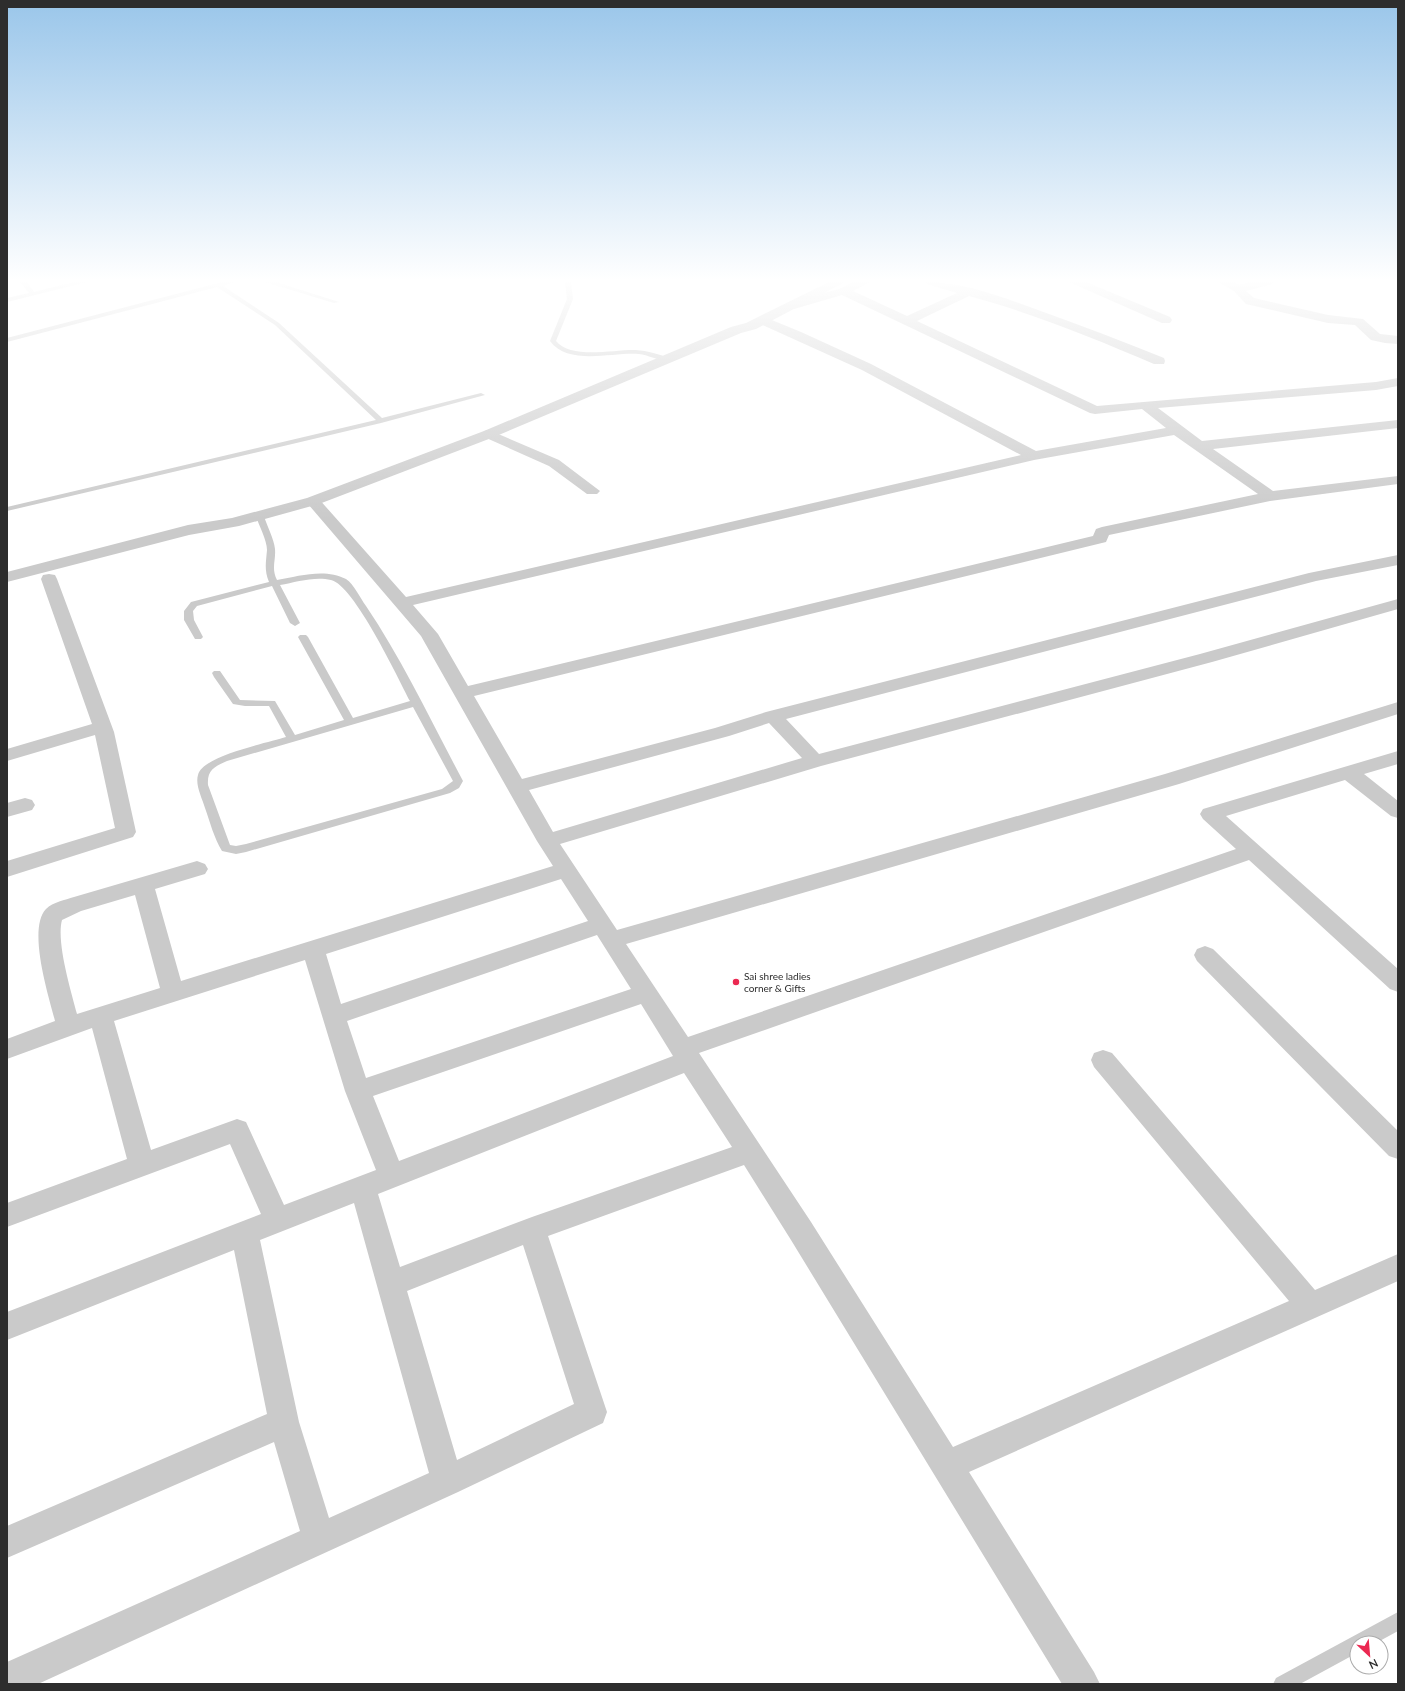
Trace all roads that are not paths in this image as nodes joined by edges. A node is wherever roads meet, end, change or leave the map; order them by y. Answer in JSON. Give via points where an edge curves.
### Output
{"nodes":[{"id":1,"x":316,"y":361,"type":"edge"},
{"id":2,"x":662,"y":361,"type":"edge"},
{"id":3,"x":853,"y":361,"type":"edge"},
{"id":4,"x":991,"y":361,"type":"edge"},
{"id":5,"x":1398,"y":382,"type":"edge"},
{"id":6,"x":481,"y":395,"type":"dead end"},
{"id":7,"x":1145,"y":405,"type":"junction"},
{"id":8,"x":381,"y":421,"type":"junction"},
{"id":9,"x":1398,"y":424,"type":"edge"},
{"id":10,"x":1177,"y":430,"type":"junction"},
{"id":11,"x":489,"y":434,"type":"junction"},
{"id":12,"x":1200,"y":446,"type":"junction"},
{"id":13,"x":1034,"y":456,"type":"junction"},
{"id":14,"x":1398,"y":480,"type":"edge"},
{"id":15,"x":592,"y":491,"type":"dead end"},
{"id":16,"x":1270,"y":496,"type":"junction"},
{"id":17,"x":313,"y":501,"type":"junction"},
{"id":18,"x":7,"y":509,"type":"edge"},
{"id":19,"x":260,"y":516,"type":"junction"},
{"id":20,"x":233,"y":523,"type":"junction"},
{"id":21,"x":1398,"y":560,"type":"edge"},
{"id":22,"x":7,"y":577,"type":"edge"},
{"id":23,"x":49,"y":579,"type":"junction"},
{"id":24,"x":274,"y":583,"type":"junction"},
{"id":25,"x":7,"y":590,"type":"edge"},
{"id":26,"x":402,"y":603,"type":"junction"},
{"id":27,"x":1398,"y":604,"type":"edge"},
{"id":28,"x":295,"y":623,"type":"dead end"},
{"id":29,"x":198,"y":637,"type":"dead end"},
{"id":30,"x":303,"y":637,"type":"dead end"},
{"id":31,"x":217,"y":673,"type":"dead end"},
{"id":32,"x":462,"y":692,"type":"junction"},
{"id":33,"x":415,"y":703,"type":"junction"},
{"id":34,"x":1398,"y":708,"type":"edge"},
{"id":35,"x":773,"y":716,"type":"junction"},
{"id":36,"x":350,"y":722,"type":"junction"},
{"id":37,"x":102,"y":727,"type":"junction"},
{"id":38,"x":292,"y":739,"type":"junction"},
{"id":39,"x":7,"y":755,"type":"edge"},
{"id":40,"x":1398,"y":757,"type":"edge"},
{"id":41,"x":815,"y":761,"type":"junction"},
{"id":42,"x":1348,"y":772,"type":"junction"},
{"id":43,"x":516,"y":787,"type":"junction"},
{"id":44,"x":1398,"y":811,"type":"edge"},
{"id":45,"x":547,"y":841,"type":"junction"},
{"id":46,"x":1252,"y":850,"type":"junction"},
{"id":47,"x":7,"y":868,"type":"edge"},
{"id":48,"x":197,"y":870,"type":"dead end"},
{"id":49,"x":565,"y":870,"type":"junction"},
{"id":50,"x":143,"y":885,"type":"junction"},
{"id":51,"x":606,"y":933,"type":"junction"},
{"id":52,"x":313,"y":950,"type":"junction"},
{"id":53,"x":1204,"y":954,"type":"dead end"},
{"id":54,"x":1398,"y":983,"type":"edge"},
{"id":55,"x":174,"y":993,"type":"junction"},
{"id":56,"x":645,"y":993,"type":"junction"},
{"id":57,"x":101,"y":1016,"type":"junction"},
{"id":58,"x":332,"y":1016,"type":"junction"},
{"id":59,"x":68,"y":1026,"type":"junction"},
{"id":60,"x":7,"y":1049,"type":"edge"},
{"id":61,"x":686,"y":1054,"type":"junction"},
{"id":62,"x":1103,"y":1060,"type":"dead end"},
{"id":63,"x":358,"y":1091,"type":"junction"},
{"id":64,"x":1398,"y":1148,"type":"edge"},
{"id":65,"x":748,"y":1152,"type":"junction"},
{"id":66,"x":142,"y":1165,"type":"junction"},
{"id":67,"x":392,"y":1176,"type":"junction"},
{"id":68,"x":363,"y":1188,"type":"junction"},
{"id":69,"x":7,"y":1215,"type":"edge"},
{"id":70,"x":278,"y":1221,"type":"junction"},
{"id":71,"x":532,"y":1229,"type":"junction"},
{"id":72,"x":245,"y":1234,"type":"junction"},
{"id":73,"x":1398,"y":1267,"type":"edge"},
{"id":74,"x":391,"y":1284,"type":"junction"},
{"id":75,"x":1311,"y":1306,"type":"junction"},
{"id":76,"x":7,"y":1326,"type":"edge"},
{"id":77,"x":284,"y":1422,"type":"junction"},
{"id":78,"x":947,"y":1466,"type":"junction"},
{"id":79,"x":447,"y":1481,"type":"junction"},
{"id":80,"x":319,"y":1539,"type":"junction"},
{"id":81,"x":7,"y":1542,"type":"edge"},
{"id":82,"x":1398,"y":1621,"type":"edge"},
{"id":83,"x":1372,"y":1635,"type":"edge"},
{"id":84,"x":1349,"y":1647,"type":"edge"},
{"id":85,"x":7,"y":1680,"type":"edge"},
{"id":86,"x":1082,"y":1684,"type":"edge"},
{"id":87,"x":1282,"y":1684,"type":"edge"}],
"edges":[{"from":1,"to":8,"type":"lane"},
{"from":2,"to":11,"type":"street"},
{"from":3,"to":13,"type":"street"},
{"from":4,"to":7,"type":"street","via":[[1095,410]]},
{"from":5,"to":7,"type":"street"},
{"from":6,"to":8,"type":"lane"},
{"from":7,"to":10,"type":"street"},
{"from":8,"to":18,"type":"lane"},
{"from":9,"to":12,"type":"street"},
{"from":10,"to":12,"type":"street"},
{"from":10,"to":13,"type":"street"},
{"from":11,"to":15,"type":"street","via":[[554,463]]},
{"from":11,"to":17,"type":"street"},
{"from":12,"to":16,"type":"street"},
{"from":13,"to":26,"type":"street"},
{"from":14,"to":16,"type":"street"},
{"from":16,"to":32,"type":"street","via":[[1102,532],[1100,539]]},
{"from":17,"to":19,"type":"street"},
{"from":17,"to":26,"type":"street"},
{"from":19,"to":20,"type":"street"},
{"from":19,"to":24,"type":"lane","via":[[271,549],[269,569]]},
{"from":20,"to":22,"type":"street","via":[[188,530]]},
{"from":20,"to":23,"type":"street","via":[[194,540]]},
{"from":21,"to":35,"type":"street","via":[[1315,576]]},
{"from":23,"to":25,"type":"street"},
{"from":23,"to":37,"type":"street"},
{"from":24,"to":28,"type":"lane"},
{"from":24,"to":29,"type":"lane","via":[[194,604],[188,611],[189,620]]},
{"from":24,"to":33,"type":"lane","via":[[324,575],[344,582],[374,625]]},
{"from":26,"to":32,"type":"street","via":[[429,634]]},
{"from":27,"to":41,"type":"street","via":[[1206,658]]},
{"from":30,"to":36,"type":"lane"},
{"from":31,"to":38,"type":"lane","via":[[225,688],[232,691],[236,702],[272,703]]},
{"from":32,"to":43,"type":"street"},
{"from":33,"to":36,"type":"lane"},
{"from":33,"to":38,"type":"lane","via":[[455,772],[458,781],[455,786],[446,791],[246,848],[226,848],[203,785],[204,769],[223,759]]},
{"from":34,"to":51,"type":"street","via":[[1164,781]]},
{"from":35,"to":41,"type":"street"},
{"from":35,"to":43,"type":"street"},
{"from":36,"to":38,"type":"lane"},
{"from":37,"to":39,"type":"street"},
{"from":37,"to":47,"type":"street","via":[[126,832]]},
{"from":40,"to":42,"type":"street"},
{"from":41,"to":45,"type":"street"},
{"from":42,"to":44,"type":"street"},
{"from":42,"to":46,"type":"street","via":[[1210,814]]},
{"from":43,"to":45,"type":"street"},
{"from":45,"to":49,"type":"street"},
{"from":46,"to":54,"type":"street"},
{"from":46,"to":61,"type":"street"},
{"from":48,"to":50,"type":"street"},
{"from":49,"to":51,"type":"street"},
{"from":49,"to":52,"type":"street"},
{"from":50,"to":55,"type":"street"},
{"from":50,"to":59,"type":"street","via":[[74,905],[52,917],[49,940]]},
{"from":51,"to":56,"type":"street"},
{"from":51,"to":58,"type":"street"},
{"from":52,"to":55,"type":"street"},
{"from":52,"to":58,"type":"street"},
{"from":53,"to":64,"type":"street"},
{"from":55,"to":57,"type":"street"},
{"from":56,"to":61,"type":"street"},
{"from":56,"to":63,"type":"street"},
{"from":57,"to":59,"type":"street"},
{"from":57,"to":66,"type":"street"},
{"from":58,"to":63,"type":"street"},
{"from":59,"to":60,"type":"street"},
{"from":61,"to":65,"type":"street"},
{"from":61,"to":67,"type":"street"},
{"from":62,"to":75,"type":"street"},
{"from":63,"to":67,"type":"street"},
{"from":65,"to":71,"type":"street"},
{"from":65,"to":78,"type":"street"},
{"from":66,"to":69,"type":"street"},
{"from":66,"to":70,"type":"street","via":[[237,1130]]},
{"from":67,"to":68,"type":"street"},
{"from":68,"to":70,"type":"street"},
{"from":68,"to":74,"type":"street"},
{"from":70,"to":72,"type":"street"},
{"from":71,"to":74,"type":"street"},
{"from":71,"to":79,"type":"street","via":[[592,1412]]},
{"from":72,"to":76,"type":"street"},
{"from":72,"to":77,"type":"street"},
{"from":73,"to":75,"type":"street"},
{"from":74,"to":79,"type":"street"},
{"from":75,"to":78,"type":"street"},
{"from":77,"to":80,"type":"street"},
{"from":77,"to":81,"type":"street"},
{"from":78,"to":86,"type":"street"},
{"from":79,"to":80,"type":"street"},
{"from":80,"to":85,"type":"street"},
{"from":82,"to":83,"type":"lane"},
{"from":84,"to":87,"type":"lane"}]}
